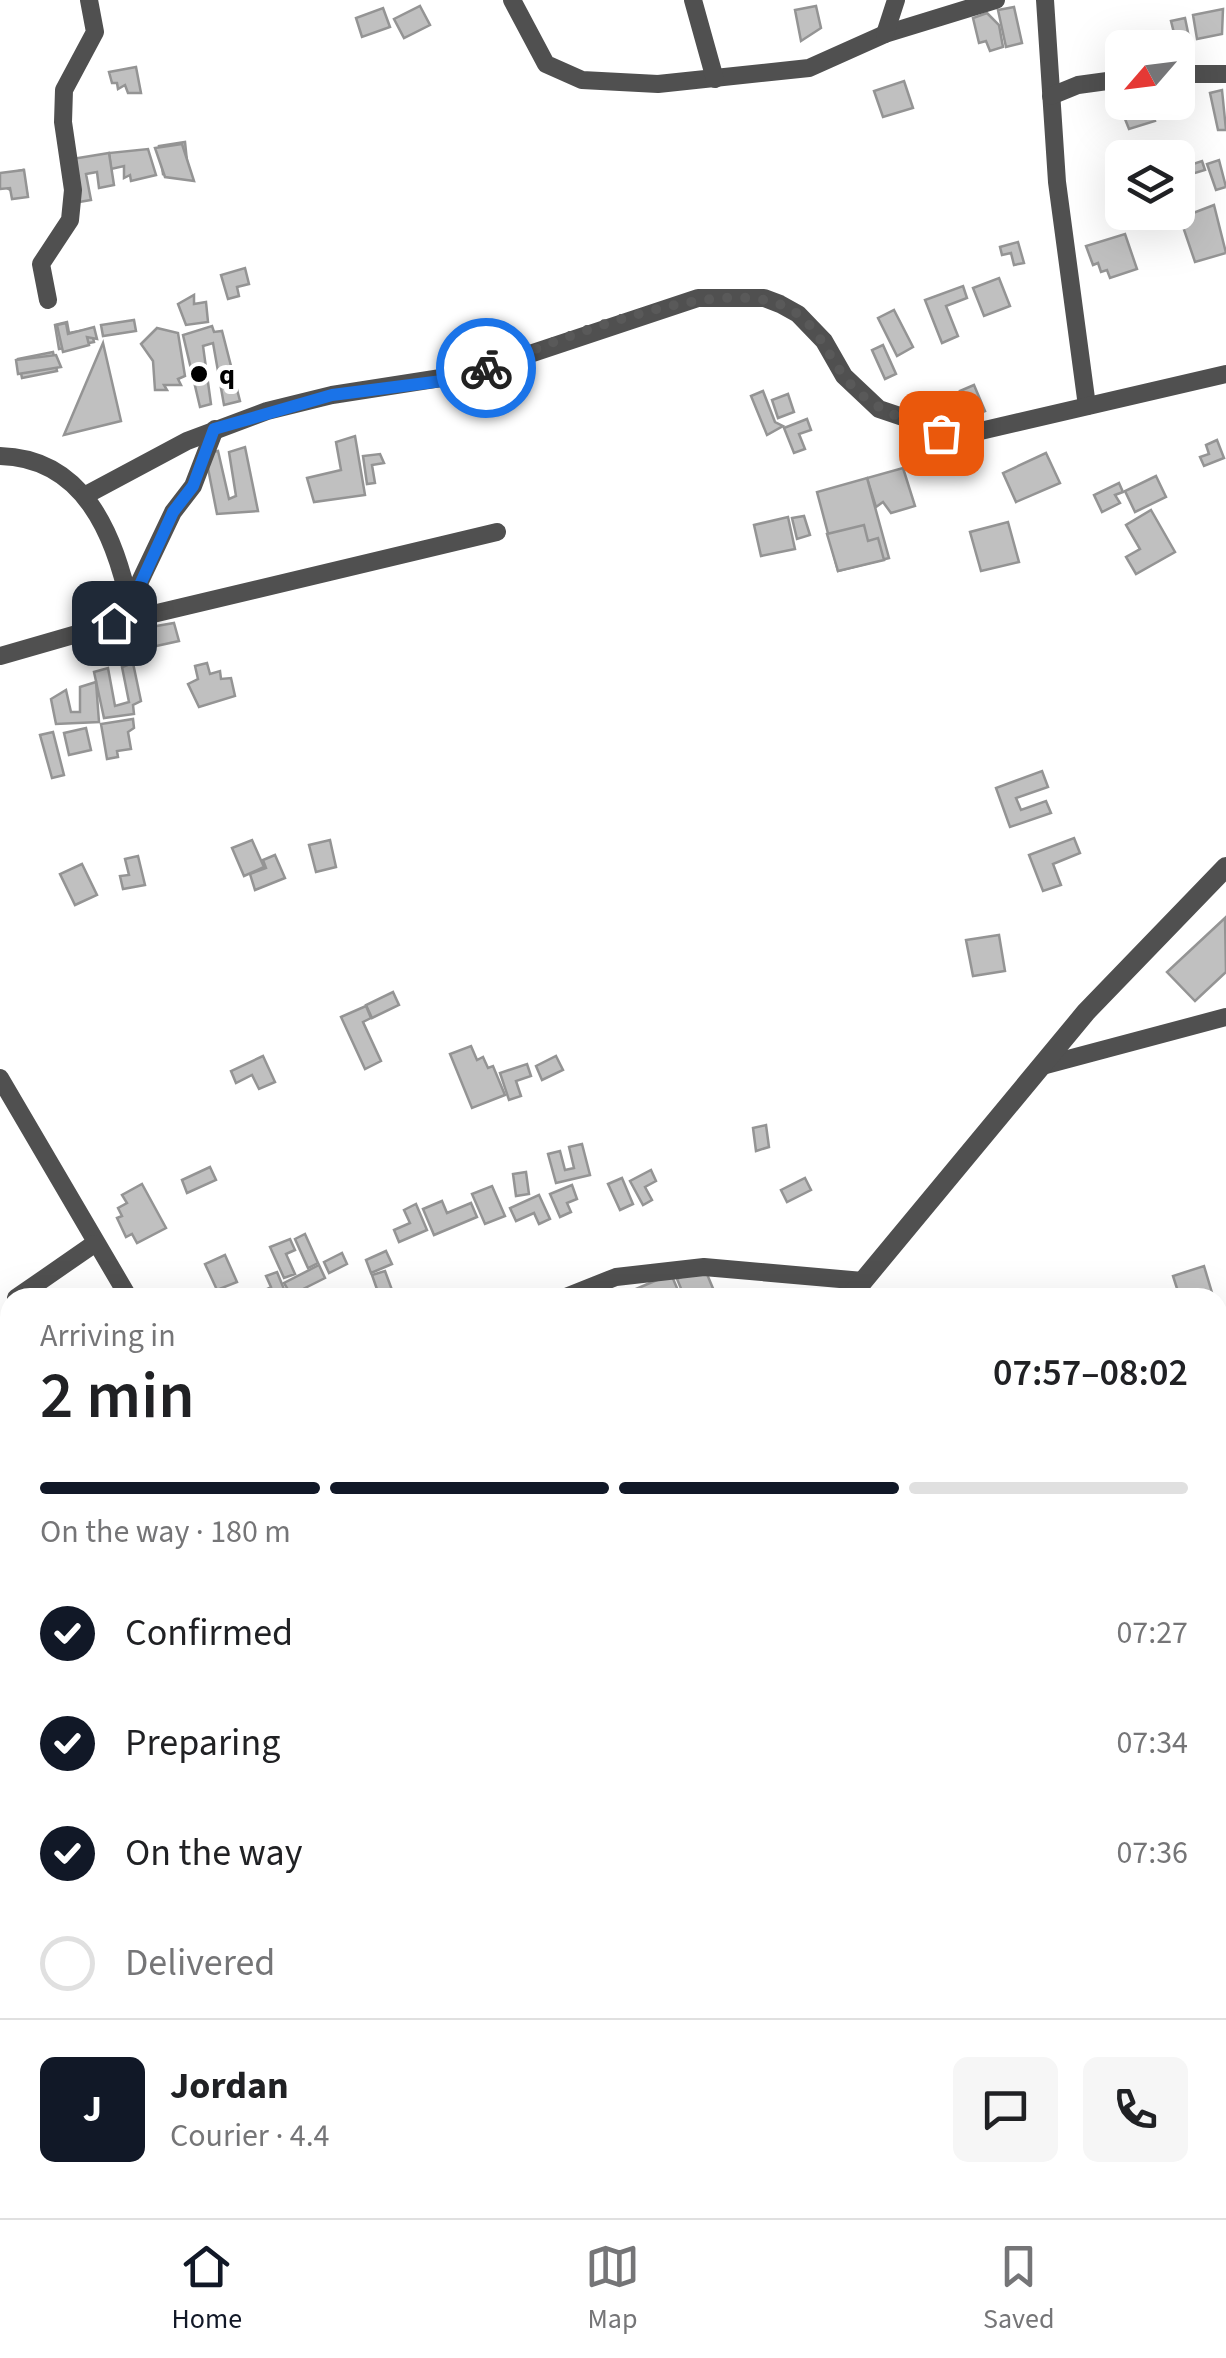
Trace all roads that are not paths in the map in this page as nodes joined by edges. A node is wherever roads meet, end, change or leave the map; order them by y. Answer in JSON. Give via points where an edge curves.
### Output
{"nodes":[{"id":1,"x":89,"y":0,"type":"edge"},
{"id":2,"x":512,"y":0,"type":"edge"},
{"id":3,"x":694,"y":0,"type":"edge"},
{"id":4,"x":896,"y":0,"type":"edge"},
{"id":5,"x":996,"y":0,"type":"edge"},
{"id":6,"x":1045,"y":0,"type":"edge"},
{"id":7,"x":885,"y":34,"type":"junction"},
{"id":8,"x":1195,"y":74,"type":"edge"},
{"id":9,"x":1226,"y":74,"type":"edge"},
{"id":10,"x":715,"y":80,"type":"junction"},
{"id":11,"x":1105,"y":81,"type":"edge"},
{"id":12,"x":1051,"y":96,"type":"junction"},
{"id":13,"x":48,"y":300,"type":"dead end"},
{"id":14,"x":1226,"y":374,"type":"edge"},
{"id":15,"x":1088,"y":406,"type":"junction"},
{"id":16,"x":214,"y":429,"type":"junction"},
{"id":17,"x":0,"y":456,"type":"edge"},
{"id":18,"x":86,"y":494,"type":"junction"},
{"id":19,"x":497,"y":532,"type":"dead end"},
{"id":20,"x":130,"y":607,"type":"junction"},
{"id":21,"x":114,"y":623,"type":"junction"},
{"id":22,"x":0,"y":656,"type":"edge"},
{"id":23,"x":1226,"y":867,"type":"edge"},
{"id":24,"x":1226,"y":1017,"type":"edge"},
{"id":25,"x":1042,"y":1066,"type":"junction"},
{"id":26,"x":0,"y":1078,"type":"edge"},
{"id":27,"x":94,"y":1244,"type":"junction"},
{"id":28,"x":29,"y":1288,"type":"edge"},
{"id":29,"x":123,"y":1288,"type":"edge"},
{"id":30,"x":588,"y":1288,"type":"edge"},
{"id":31,"x":849,"y":1288,"type":"edge"},
{"id":32,"x":857,"y":1288,"type":"edge"}],
"edges":[{"from":1,"to":13,"type":"street","via":[[95,32],[64,90],[72,205],[70,220],[42,264]]},
{"from":2,"to":10,"type":"street","via":[[546,64],[582,80]]},
{"from":3,"to":10,"type":"street"},
{"from":4,"to":7,"type":"street"},
{"from":5,"to":7,"type":"street"},
{"from":6,"to":12,"type":"street"},
{"from":7,"to":10,"type":"street","via":[[809,68]]},
{"from":8,"to":9,"type":"street"},
{"from":11,"to":12,"type":"street"},
{"from":12,"to":15,"type":"street"},
{"from":14,"to":15,"type":"street"},
{"from":15,"to":16,"type":"street","via":[[984,432],[941,433],[879,409],[859,393],[798,314],[764,298],[698,298],[473,374],[332,395]]},
{"from":16,"to":18,"type":"street"},
{"from":16,"to":20,"type":"street","via":[[193,486],[173,512]]},
{"from":17,"to":18,"type":"street","via":[[40,464]]},
{"from":18,"to":20,"type":"street","via":[[114,547]]},
{"from":19,"to":21,"type":"street"},
{"from":20,"to":21,"type":"street"},
{"from":21,"to":22,"type":"street"},
{"from":23,"to":25,"type":"street"},
{"from":24,"to":25,"type":"street"},
{"from":25,"to":32,"type":"street"},
{"from":26,"to":27,"type":"street"},
{"from":27,"to":28,"type":"street"},
{"from":27,"to":29,"type":"street"},
{"from":30,"to":31,"type":"street","via":[[616,1277],[704,1267]]}]}
